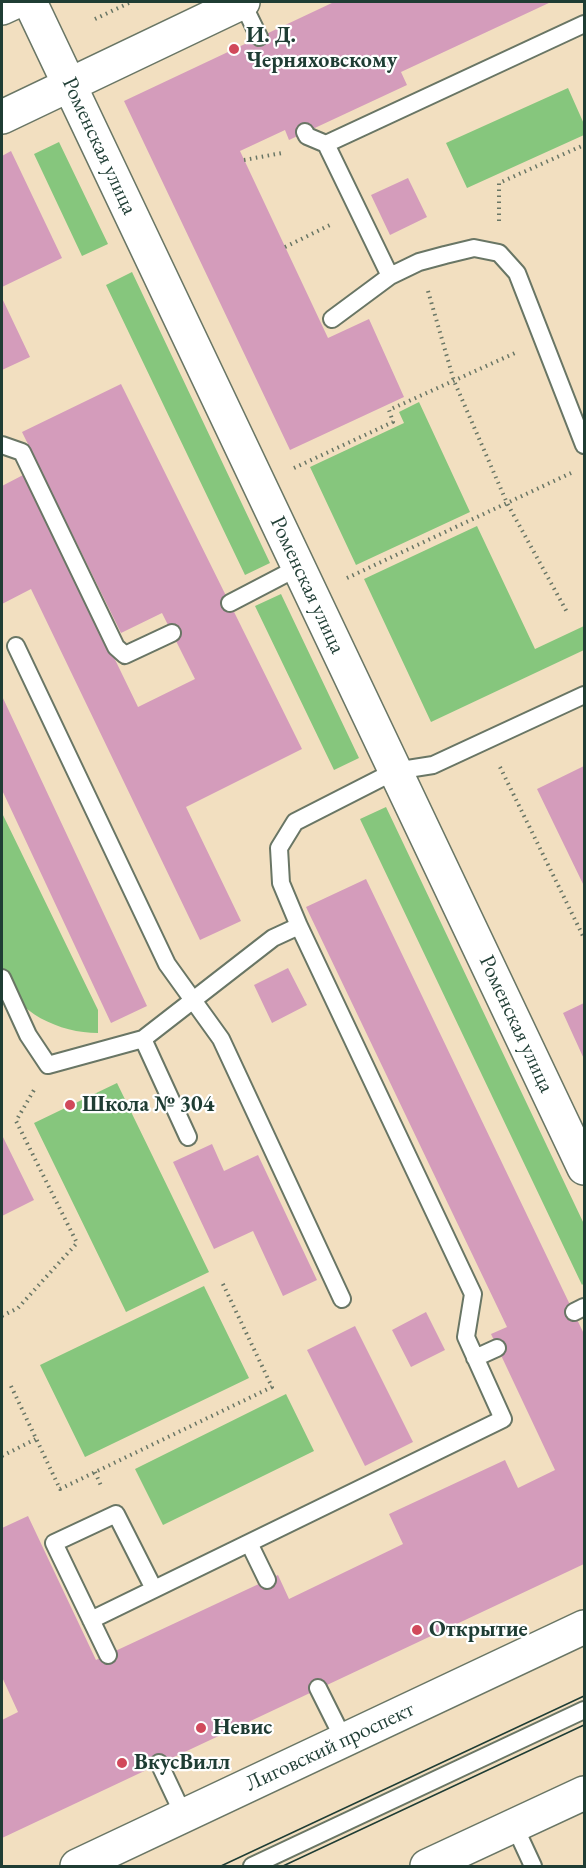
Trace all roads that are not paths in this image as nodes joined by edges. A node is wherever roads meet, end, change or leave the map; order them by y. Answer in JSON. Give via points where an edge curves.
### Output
{"nodes":[{"id":1,"x":15,"y":2,"type":"edge"},
{"id":2,"x":30,"y":2,"type":"edge"},
{"id":3,"x":242,"y":2,"type":"edge"},
{"id":4,"x":2,"y":8,"type":"edge"},
{"id":5,"x":585,"y":24,"type":"edge"},
{"id":6,"x":259,"y":37,"type":"dead end"},
{"id":7,"x":69,"y":84,"type":"junction"},
{"id":8,"x":2,"y":117,"type":"edge"},
{"id":9,"x":305,"y":132,"type":"dead end"},
{"id":10,"x":326,"y":144,"type":"junction"},
{"id":11,"x":390,"y":276,"type":"junction"},
{"id":12,"x":333,"y":319,"type":"dead end"},
{"id":13,"x":2,"y":445,"type":"edge"},
{"id":14,"x":585,"y":445,"type":"edge"},
{"id":15,"x":299,"y":567,"type":"junction"},
{"id":16,"x":230,"y":603,"type":"dead end"},
{"id":17,"x":172,"y":633,"type":"dead end"},
{"id":18,"x":16,"y":646,"type":"dead end"},
{"id":19,"x":585,"y":695,"type":"edge"},
{"id":20,"x":396,"y":771,"type":"junction"},
{"id":21,"x":299,"y":926,"type":"junction"},
{"id":22,"x":2,"y":978,"type":"edge"},
{"id":23,"x":193,"y":1000,"type":"junction"},
{"id":24,"x":143,"y":1039,"type":"junction"},
{"id":25,"x":188,"y":1137,"type":"dead end"},
{"id":26,"x":585,"y":1168,"type":"edge"},
{"id":27,"x":342,"y":1299,"type":"dead end"},
{"id":28,"x":497,"y":1348,"type":"dead end"},
{"id":29,"x":475,"y":1358,"type":"junction"},
{"id":30,"x":249,"y":1543,"type":"junction"},
{"id":31,"x":267,"y":1580,"type":"dead end"},
{"id":32,"x":154,"y":1590,"type":"junction"},
{"id":33,"x":91,"y":1620,"type":"junction"},
{"id":34,"x":585,"y":1627,"type":"edge"},
{"id":35,"x":108,"y":1655,"type":"dead end"},
{"id":36,"x":318,"y":1688,"type":"dead end"},
{"id":37,"x":585,"y":1710,"type":"edge"},
{"id":38,"x":344,"y":1740,"type":"junction"},
{"id":39,"x":159,"y":1763,"type":"dead end"},
{"id":40,"x":585,"y":1792,"type":"edge"},
{"id":41,"x":184,"y":1816,"type":"junction"},
{"id":42,"x":514,"y":1825,"type":"junction"},
{"id":43,"x":77,"y":1866,"type":"edge"},
{"id":44,"x":252,"y":1866,"type":"edge"},
{"id":45,"x":426,"y":1866,"type":"edge"},
{"id":46,"x":533,"y":1866,"type":"edge"}],
"edges":[{"from":1,"to":4,"type":"street"},
{"from":2,"to":7,"type":"street","name":"Роменская улица"},
{"from":3,"to":6,"type":"lane"},
{"from":3,"to":7,"type":"street"},
{"from":5,"to":10,"type":"lane"},
{"from":7,"to":8,"type":"street"},
{"from":7,"to":15,"type":"street","name":"Роменская улица"},
{"from":9,"to":10,"type":"lane"},
{"from":10,"to":11,"type":"lane"},
{"from":11,"to":12,"type":"lane"},
{"from":11,"to":14,"type":"lane","via":[[419,262],[474,248],[499,253],[517,273]]},
{"from":13,"to":17,"type":"lane","via":[[22,452],[116,647],[125,655]]},
{"from":15,"to":16,"type":"lane"},
{"from":15,"to":20,"type":"street","name":"Роменская улица"},
{"from":18,"to":23,"type":"lane","via":[[167,964]]},
{"from":19,"to":20,"type":"lane","via":[[434,765]]},
{"from":20,"to":21,"type":"lane","via":[[295,822],[279,848],[281,883]]},
{"from":20,"to":26,"type":"street","name":"Роменская улица"},
{"from":21,"to":23,"type":"lane","via":[[273,938]]},
{"from":21,"to":29,"type":"lane","via":[[473,1294],[466,1337]]},
{"from":22,"to":24,"type":"lane","via":[[28,1035],[48,1065]]},
{"from":23,"to":24,"type":"lane"},
{"from":23,"to":27,"type":"lane","via":[[221,1039]]},
{"from":24,"to":25,"type":"lane"},
{"from":28,"to":29,"type":"lane"},
{"from":29,"to":30,"type":"lane","via":[[503,1419]]},
{"from":30,"to":31,"type":"lane"},
{"from":30,"to":32,"type":"lane"},
{"from":32,"to":33,"type":"lane"},
{"from":32,"to":33,"type":"lane","via":[[116,1514],[54,1543]]},
{"from":33,"to":35,"type":"lane"},
{"from":34,"to":38,"type":"street","name":"Лиговский проспект"},
{"from":36,"to":38,"type":"lane"},
{"from":37,"to":44,"type":"lane"},
{"from":38,"to":41,"type":"street","name":"Лиговский проспект"},
{"from":39,"to":41,"type":"lane"},
{"from":40,"to":42,"type":"street"},
{"from":41,"to":43,"type":"street","name":"Лиговский проспект"},
{"from":42,"to":45,"type":"street"},
{"from":42,"to":46,"type":"lane"}]}
